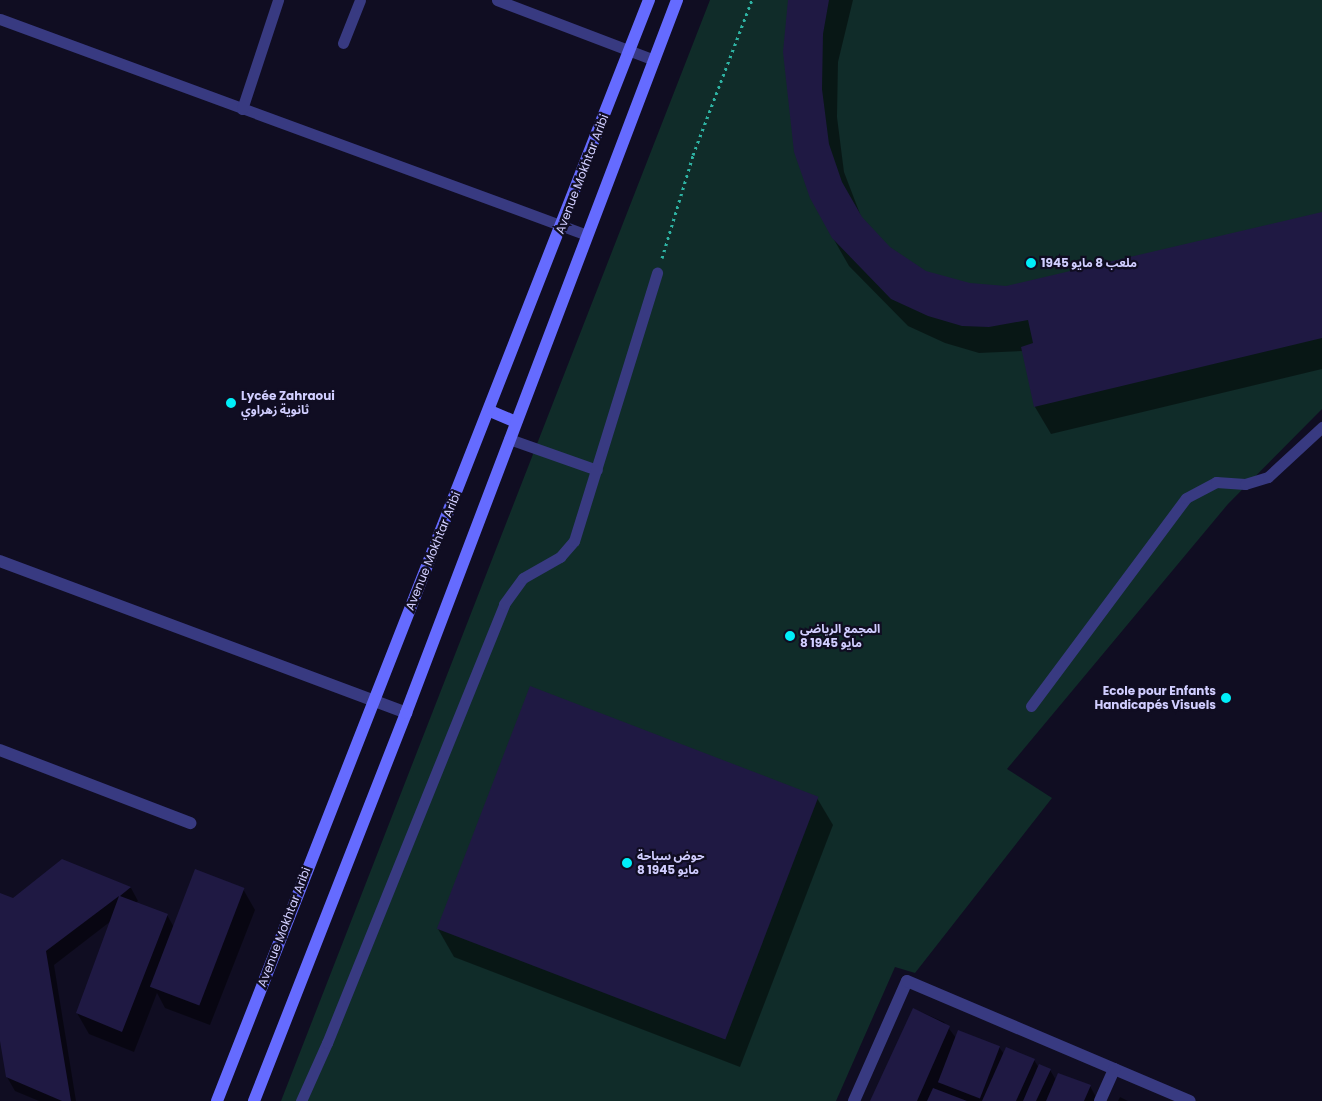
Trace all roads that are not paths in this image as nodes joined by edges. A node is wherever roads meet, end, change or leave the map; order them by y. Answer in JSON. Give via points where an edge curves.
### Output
{"nodes":[{"id":1,"x":278,"y":0,"type":"edge"},
{"id":2,"x":360,"y":0,"type":"edge"},
{"id":3,"x":498,"y":0,"type":"edge"},
{"id":4,"x":649,"y":0,"type":"edge"},
{"id":5,"x":677,"y":0,"type":"edge"},
{"id":6,"x":0,"y":19,"type":"edge"},
{"id":7,"x":343,"y":43,"type":"dead end"},
{"id":8,"x":629,"y":50,"type":"junction"},
{"id":9,"x":654,"y":60,"type":"junction"},
{"id":10,"x":242,"y":109,"type":"junction"},
{"id":11,"x":562,"y":227,"type":"junction"},
{"id":12,"x":587,"y":235,"type":"junction"},
{"id":13,"x":657,"y":273,"type":"road end"},
{"id":14,"x":490,"y":411,"type":"junction"},
{"id":15,"x":516,"y":422,"type":"junction"},
{"id":16,"x":1322,"y":427,"type":"edge"},
{"id":17,"x":509,"y":439,"type":"junction"},
{"id":18,"x":597,"y":470,"type":"junction"},
{"id":19,"x":0,"y":561,"type":"edge"},
{"id":20,"x":372,"y":701,"type":"junction"},
{"id":21,"x":1031,"y":706,"type":"dead end"},
{"id":22,"x":406,"y":713,"type":"junction"},
{"id":23,"x":0,"y":750,"type":"edge"},
{"id":24,"x":190,"y":823,"type":"dead end"},
{"id":25,"x":1114,"y":1069,"type":"junction"},
{"id":26,"x":216,"y":1101,"type":"edge"},
{"id":27,"x":254,"y":1101,"type":"edge"},
{"id":28,"x":301,"y":1101,"type":"edge"},
{"id":29,"x":854,"y":1101,"type":"edge"},
{"id":30,"x":1100,"y":1101,"type":"edge"},
{"id":31,"x":1190,"y":1101,"type":"edge"}],
"edges":[{"from":1,"to":10,"type":"lane"},
{"from":2,"to":7,"type":"lane"},
{"from":3,"to":8,"type":"lane"},
{"from":4,"to":8,"type":"main road","name":"Avenue Mokhtar Aribi"},
{"from":5,"to":9,"type":"main road"},
{"from":6,"to":10,"type":"lane"},
{"from":8,"to":9,"type":"lane"},
{"from":8,"to":11,"type":"main road","name":"Avenue Mokhtar Aribi"},
{"from":9,"to":12,"type":"main road"},
{"from":10,"to":11,"type":"lane"},
{"from":11,"to":12,"type":"lane"},
{"from":11,"to":14,"type":"main road","name":"Avenue Mokhtar Aribi"},
{"from":12,"to":15,"type":"main road"},
{"from":13,"to":18,"type":"lane"},
{"from":14,"to":15,"type":"main road"},
{"from":14,"to":20,"type":"main road","name":"Avenue Mokhtar Aribi"},
{"from":15,"to":17,"type":"main road"},
{"from":16,"to":21,"type":"lane","via":[[1268,477],[1245,484],[1216,482],[1186,498]]},
{"from":17,"to":18,"type":"lane"},
{"from":17,"to":22,"type":"main road"},
{"from":18,"to":28,"type":"lane","via":[[574,541],[560,557],[523,578],[504,604]]},
{"from":19,"to":20,"type":"street"},
{"from":20,"to":22,"type":"street"},
{"from":20,"to":26,"type":"main road","name":"Avenue Mokhtar Aribi"},
{"from":22,"to":27,"type":"main road"},
{"from":23,"to":24,"type":"street"},
{"from":25,"to":29,"type":"street","via":[[907,981]]},
{"from":25,"to":30,"type":"street"},
{"from":25,"to":31,"type":"street"}]}
